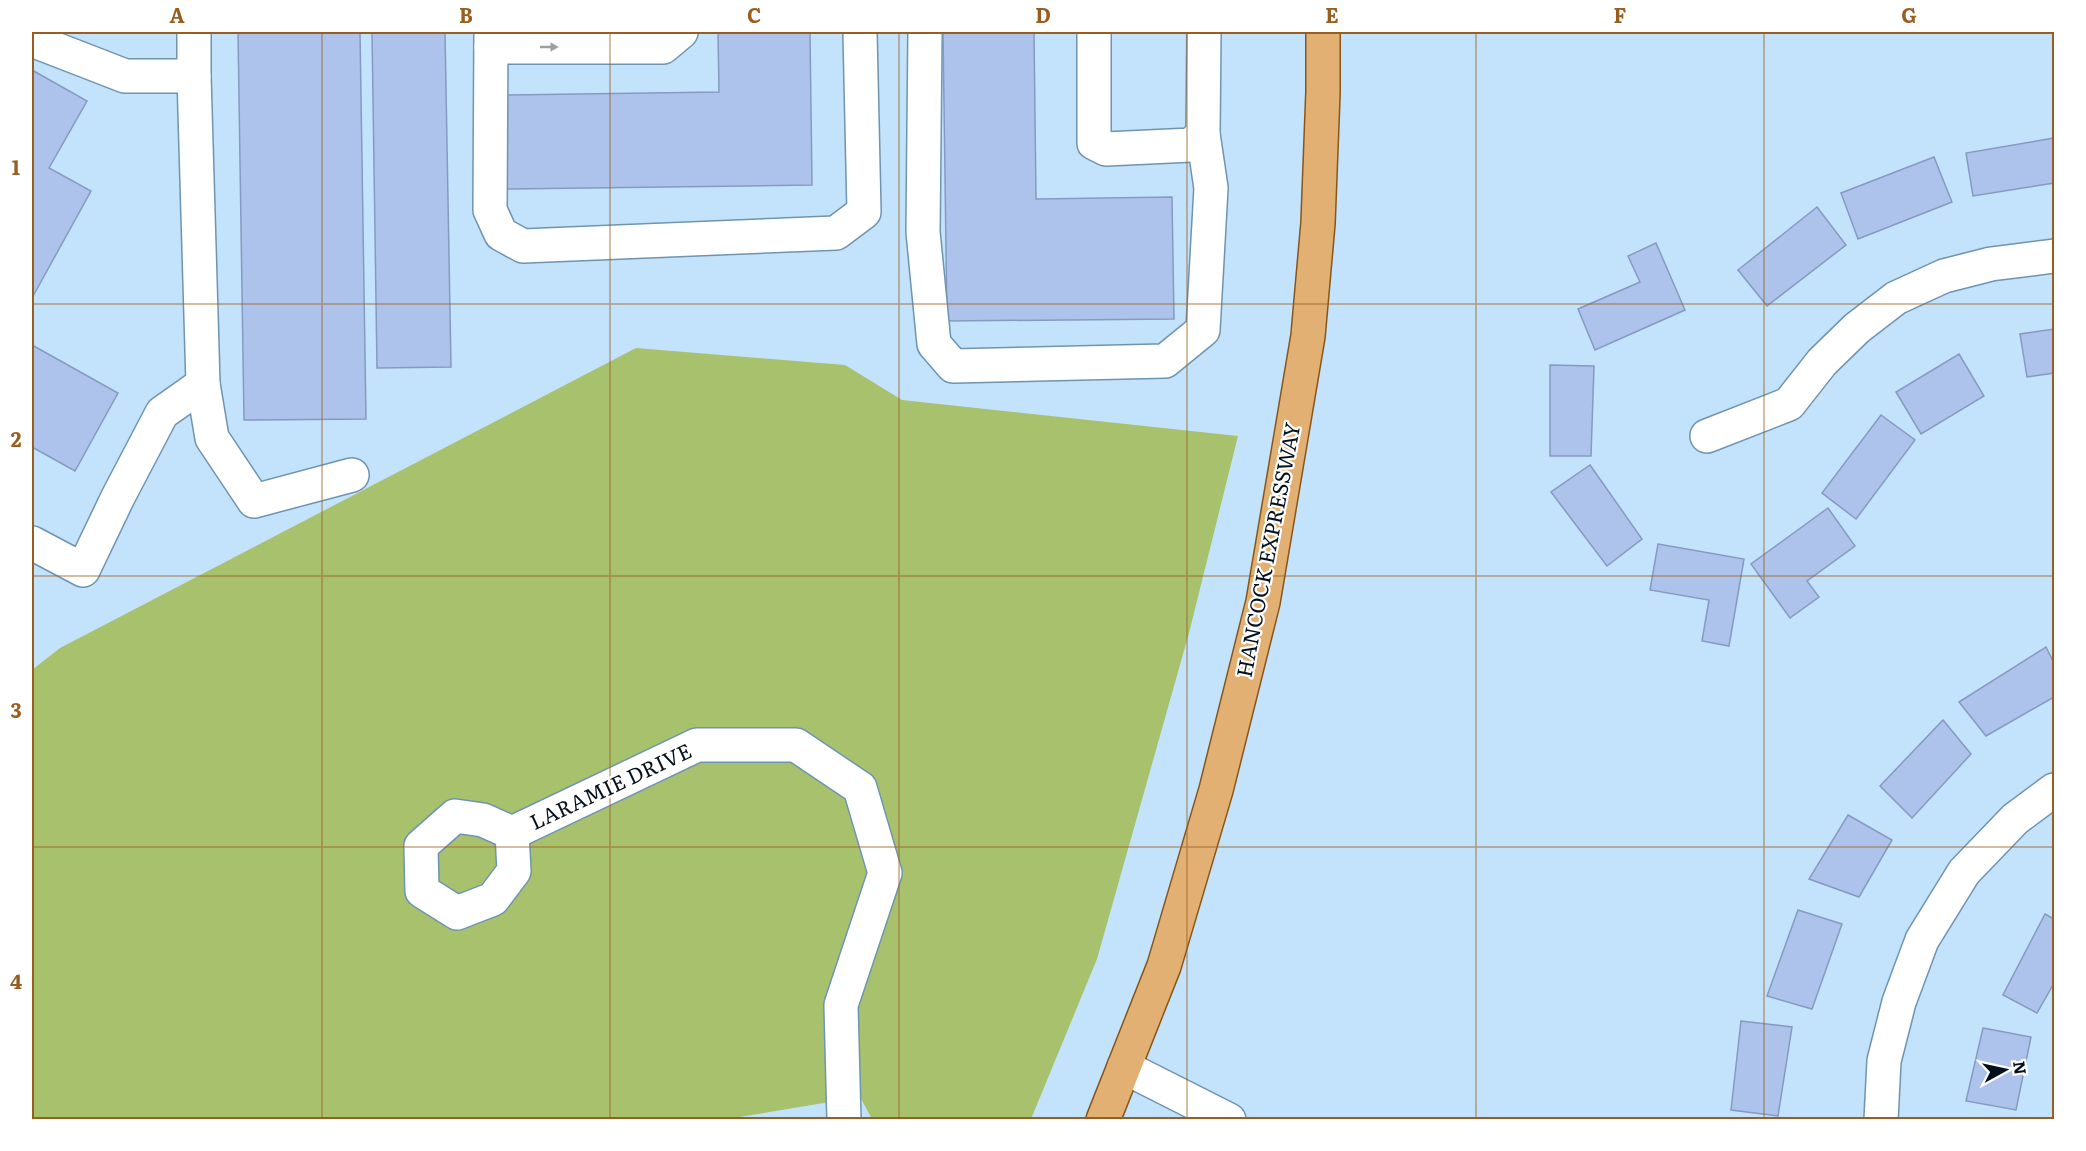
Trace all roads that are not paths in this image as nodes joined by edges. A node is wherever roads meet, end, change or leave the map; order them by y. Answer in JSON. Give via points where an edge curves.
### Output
{"nodes":[{"id":1,"x":194,"y":32,"type":"edge"},
{"id":2,"x":681,"y":32,"type":"edge"},
{"id":3,"x":860,"y":32,"type":"edge"},
{"id":4,"x":925,"y":32,"type":"edge"},
{"id":5,"x":1094,"y":32,"type":"edge"},
{"id":6,"x":1204,"y":32,"type":"edge"},
{"id":7,"x":1323,"y":32,"type":"edge"},
{"id":8,"x":491,"y":39,"type":"edge"},
{"id":9,"x":32,"y":40,"type":"edge"},
{"id":10,"x":194,"y":76,"type":"junction"},
{"id":11,"x":1203,"y":134,"type":"junction"},
{"id":12,"x":2055,"y":256,"type":"edge"},
{"id":13,"x":203,"y":384,"type":"junction"},
{"id":14,"x":1707,"y":436,"type":"dead end"},
{"id":15,"x":352,"y":475,"type":"dead end"},
{"id":16,"x":32,"y":543,"type":"edge"},
{"id":17,"x":2055,"y":790,"type":"edge"},
{"id":18,"x":512,"y":833,"type":"dead end"},
{"id":19,"x":1124,"y":1066,"type":"junction"},
{"id":20,"x":844,"y":1119,"type":"edge"},
{"id":21,"x":1103,"y":1119,"type":"edge"},
{"id":22,"x":1229,"y":1119,"type":"edge"},
{"id":23,"x":1881,"y":1119,"type":"edge"}],
"edges":[{"from":1,"to":10,"type":"street"},
{"from":8,"to":2,"type":"street","one_way":true,"via":[[663,47]]},
{"from":3,"to":8,"type":"street","via":[[864,212],[836,233],[535,246],[523,246],[501,234],[490,210]]},
{"from":4,"to":11,"type":"street","via":[[923,232],[934,344],[953,366],[1165,361],[1203,330],[1211,188]]},
{"from":5,"to":11,"type":"street","via":[[1094,143],[1106,149],[1191,145]]},
{"from":6,"to":11,"type":"street"},
{"from":7,"to":19,"type":"main road","name":"HANCOCK EXPRESSWAY","via":[[1318,223],[1308,336],[1263,602],[1216,790],[1168,955]]},
{"from":9,"to":10,"type":"street","via":[[125,76]]},
{"from":10,"to":13,"type":"street"},
{"from":12,"to":14,"type":"street","via":[[1991,264],[1944,276],[1896,298],[1822,362],[1789,404]]},
{"from":13,"to":15,"type":"street","via":[[212,438],[254,501]]},
{"from":13,"to":16,"type":"street","via":[[162,413],[83,570]]},
{"from":17,"to":23,"type":"street","via":[[2015,819],[1964,872],[1922,940],[1899,1002],[1884,1061]]},
{"from":18,"to":20,"type":"street","name":"LARAMIE DRIVE","via":[[697,745],[796,745],[860,788],[885,873],[841,1005]]},
{"from":19,"to":21,"type":"main road","name":"HANCOCK EXPRESSWAY"},
{"from":19,"to":22,"type":"street"}]}
